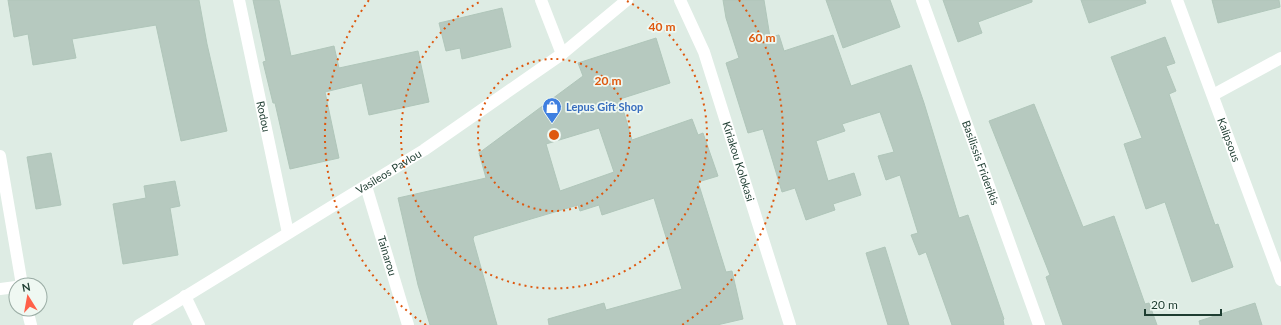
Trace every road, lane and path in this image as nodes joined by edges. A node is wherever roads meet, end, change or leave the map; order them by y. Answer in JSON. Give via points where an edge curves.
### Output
{"nodes":[{"id":1,"x":239,"y":0,"type":"edge"},
{"id":2,"x":541,"y":0,"type":"edge"},
{"id":3,"x":626,"y":0,"type":"edge"},
{"id":4,"x":680,"y":0,"type":"edge"},
{"id":5,"x":922,"y":0,"type":"edge"},
{"id":6,"x":1177,"y":0,"type":"edge"},
{"id":7,"x":562,"y":54,"type":"junction"},
{"id":8,"x":1281,"y":58,"type":"edge"},
{"id":9,"x":1213,"y":95,"type":"junction"},
{"id":10,"x":0,"y":156,"type":"edge"},
{"id":11,"x":366,"y":186,"type":"junction"},
{"id":12,"x":288,"y":233,"type":"junction"},
{"id":13,"x":21,"y":277,"type":"edge"},
{"id":14,"x":1281,"y":280,"type":"edge"},
{"id":15,"x":186,"y":296,"type":"junction"},
{"id":16,"x":139,"y":325,"type":"edge"},
{"id":17,"x":200,"y":325,"type":"edge"},
{"id":18,"x":408,"y":325,"type":"edge"},
{"id":19,"x":790,"y":325,"type":"edge"},
{"id":20,"x":1039,"y":325,"type":"edge"}],
"edges":[{"from":1,"to":12,"type":"street","name":"Rodou"},
{"from":2,"to":7,"type":"street"},
{"from":3,"to":7,"type":"street","name":"Vasileos Pavlou"},
{"from":4,"to":19,"type":"street","name":"Kiriakou Kolokasi","via":[[704,52]]},
{"from":5,"to":20,"type":"street","name":"Basilissis Friderikis"},
{"from":6,"to":9,"type":"street","name":"Kalipsous"},
{"from":7,"to":11,"type":"street","name":"Vasileos Pavlou","via":[[424,150]]},
{"from":8,"to":9,"type":"street"},
{"from":9,"to":14,"type":"street","name":"Kalipsous"},
{"from":10,"to":13,"type":"street"},
{"from":11,"to":12,"type":"street","name":"Vasileos Pavlou"},
{"from":11,"to":18,"type":"street","name":"Tainarou"},
{"from":12,"to":15,"type":"street","name":"Vasileos Pavlou"},
{"from":15,"to":16,"type":"street","name":"Vasileos Pavlou"},
{"from":15,"to":17,"type":"street"}]}
